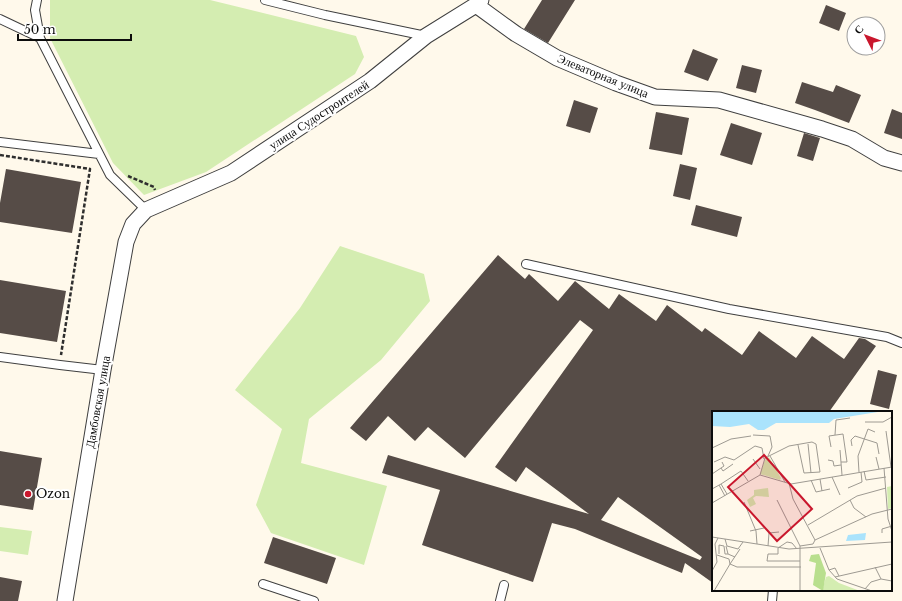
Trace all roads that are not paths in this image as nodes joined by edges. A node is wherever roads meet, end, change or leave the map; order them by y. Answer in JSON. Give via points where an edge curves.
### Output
{"nodes":[{"id":1,"x":37,"y":0,"type":"edge"},
{"id":2,"x":265,"y":0,"type":"edge"},
{"id":3,"x":479,"y":2,"type":"edge"},
{"id":4,"x":0,"y":19,"type":"edge"},
{"id":5,"x":426,"y":36,"type":"junction"},
{"id":6,"x":40,"y":38,"type":"junction"},
{"id":7,"x":0,"y":142,"type":"edge"},
{"id":8,"x":99,"y":154,"type":"junction"},
{"id":9,"x":902,"y":163,"type":"edge"},
{"id":10,"x":146,"y":210,"type":"junction"},
{"id":11,"x":526,"y":264,"type":"dead end"},
{"id":12,"x":902,"y":343,"type":"edge"},
{"id":13,"x":0,"y":356,"type":"edge"},
{"id":14,"x":103,"y":370,"type":"junction"},
{"id":15,"x":263,"y":584,"type":"dead end"},
{"id":16,"x":504,"y":585,"type":"dead end"},
{"id":17,"x":773,"y":591,"type":"edge"},
{"id":18,"x":65,"y":601,"type":"edge"},
{"id":19,"x":314,"y":601,"type":"edge"},
{"id":20,"x":500,"y":601,"type":"edge"},
{"id":21,"x":772,"y":601,"type":"edge"}],
"edges":[{"from":1,"to":6,"type":"lane","via":[[35,10]]},
{"from":2,"to":5,"type":"lane"},
{"from":3,"to":5,"type":"street","name":"улица Судостроителей"},
{"from":3,"to":9,"type":"street","name":"Элеваторная улица","via":[[516,34],[557,58],[616,83],[655,97],[719,100],[852,139],[884,158]]},
{"from":4,"to":6,"type":"lane"},
{"from":5,"to":10,"type":"street","name":"улица Судостроителей","via":[[370,81],[231,173]]},
{"from":6,"to":8,"type":"lane"},
{"from":7,"to":8,"type":"lane"},
{"from":8,"to":10,"type":"lane","via":[[110,175]]},
{"from":10,"to":14,"type":"street","name":"Дамбовская улица","via":[[133,224],[126,242]]},
{"from":11,"to":12,"type":"lane","via":[[729,309],[887,337]]},
{"from":13,"to":14,"type":"lane"},
{"from":14,"to":18,"type":"street","name":"Дамбовская улица"},
{"from":15,"to":19,"type":"lane"},
{"from":16,"to":20,"type":"lane"},
{"from":17,"to":21,"type":"lane"}]}
